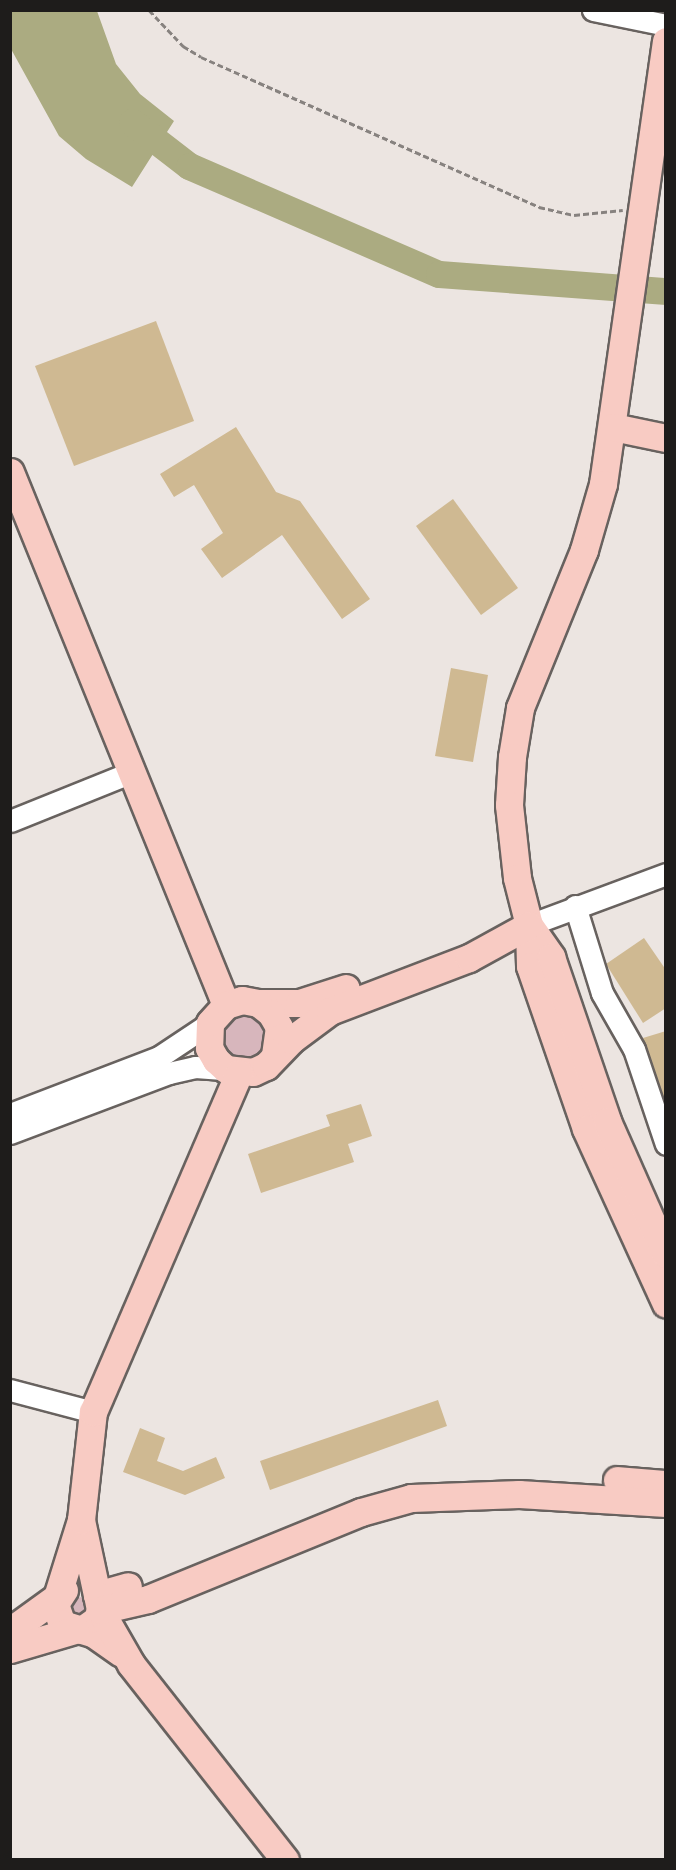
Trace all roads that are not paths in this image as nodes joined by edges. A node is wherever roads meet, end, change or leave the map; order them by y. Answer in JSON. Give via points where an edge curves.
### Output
{"nodes":[{"id":1,"x":593,"y":10,"type":"edge"},
{"id":2,"x":666,"y":25,"type":"edge"},
{"id":3,"x":666,"y":41,"type":"edge"},
{"id":4,"x":614,"y":416,"type":"junction"},
{"id":5,"x":666,"y":438,"type":"edge"},
{"id":6,"x":10,"y":472,"type":"edge"},
{"id":7,"x":132,"y":772,"type":"junction"},
{"id":8,"x":10,"y":821,"type":"edge"},
{"id":9,"x":659,"y":876,"type":"edge"},
{"id":10,"x":575,"y":906,"type":"junction"},
{"id":11,"x":529,"y":925,"type":"junction"},
{"id":12,"x":258,"y":1003,"type":"junction"},
{"id":13,"x":218,"y":1014,"type":"junction"},
{"id":14,"x":275,"y":1055,"type":"junction"},
{"id":15,"x":232,"y":1071,"type":"junction"},
{"id":16,"x":10,"y":1114,"type":"edge"},
{"id":17,"x":10,"y":1133,"type":"edge"},
{"id":18,"x":666,"y":1144,"type":"edge"},
{"id":19,"x":666,"y":1254,"type":"edge"},
{"id":20,"x":666,"y":1304,"type":"edge"},
{"id":21,"x":10,"y":1390,"type":"edge"},
{"id":22,"x":93,"y":1412,"type":"junction"},
{"id":23,"x":666,"y":1484,"type":"edge"},
{"id":24,"x":666,"y":1503,"type":"edge"},
{"id":25,"x":81,"y":1520,"type":"junction"},
{"id":26,"x":57,"y":1598,"type":"junction"},
{"id":27,"x":99,"y":1603,"type":"junction"},
{"id":28,"x":78,"y":1630,"type":"junction"},
{"id":29,"x":10,"y":1631,"type":"edge"},
{"id":30,"x":10,"y":1649,"type":"edge"},
{"id":31,"x":127,"y":1658,"type":"junction"},
{"id":32,"x":285,"y":1860,"type":"edge"}],
"edges":[{"from":1,"to":2,"type":"street"},
{"from":3,"to":4,"type":"main road"},
{"from":4,"to":5,"type":"main road"},
{"from":4,"to":11,"type":"main road","via":[[591,531],[533,670],[515,734],[510,828]]},
{"from":6,"to":7,"type":"main road"},
{"from":7,"to":8,"type":"street"},
{"from":7,"to":13,"type":"main road"},
{"from":9,"to":10,"type":"street"},
{"from":10,"to":11,"type":"street"},
{"from":10,"to":18,"type":"street","via":[[602,993],[634,1049]]},
{"from":11,"to":12,"type":"main road","via":[[463,943],[318,999]]},
{"from":11,"to":14,"type":"main road","via":[[469,958],[330,1011]]},
{"from":11,"to":19,"type":"main road","via":[[551,957],[608,1121]]},
{"from":11,"to":20,"type":"main road","via":[[530,966],[586,1129]]},
{"from":12,"to":13,"type":"main road","via":[[242,1000]]},
{"from":12,"to":14,"type":"main road","via":[[271,1013],[279,1027]]},
{"from":13,"to":15,"type":"main road","via":[[209,1048]]},
{"from":13,"to":16,"type":"street","via":[[159,1057]]},
{"from":14,"to":15,"type":"main road","via":[[253,1072]]},
{"from":15,"to":17,"type":"street","via":[[195,1067],[168,1072]]},
{"from":15,"to":22,"type":"main road"},
{"from":21,"to":22,"type":"street"},
{"from":22,"to":25,"type":"main road"},
{"from":23,"to":27,"type":"main road","via":[[519,1476],[408,1480],[354,1495],[145,1580]]},
{"from":24,"to":27,"type":"main road","via":[[519,1494],[411,1498],[361,1512],[148,1599]]},
{"from":25,"to":26,"type":"main road"},
{"from":25,"to":27,"type":"main road"},
{"from":26,"to":27,"type":"main road","via":[[76,1585]]},
{"from":26,"to":28,"type":"main road","via":[[58,1618]]},
{"from":26,"to":29,"type":"main road"},
{"from":27,"to":28,"type":"main road","via":[[97,1619]]},
{"from":27,"to":31,"type":"main road"},
{"from":28,"to":30,"type":"main road"},
{"from":28,"to":31,"type":"main road","via":[[105,1640]]},
{"from":31,"to":32,"type":"main road"}]}
